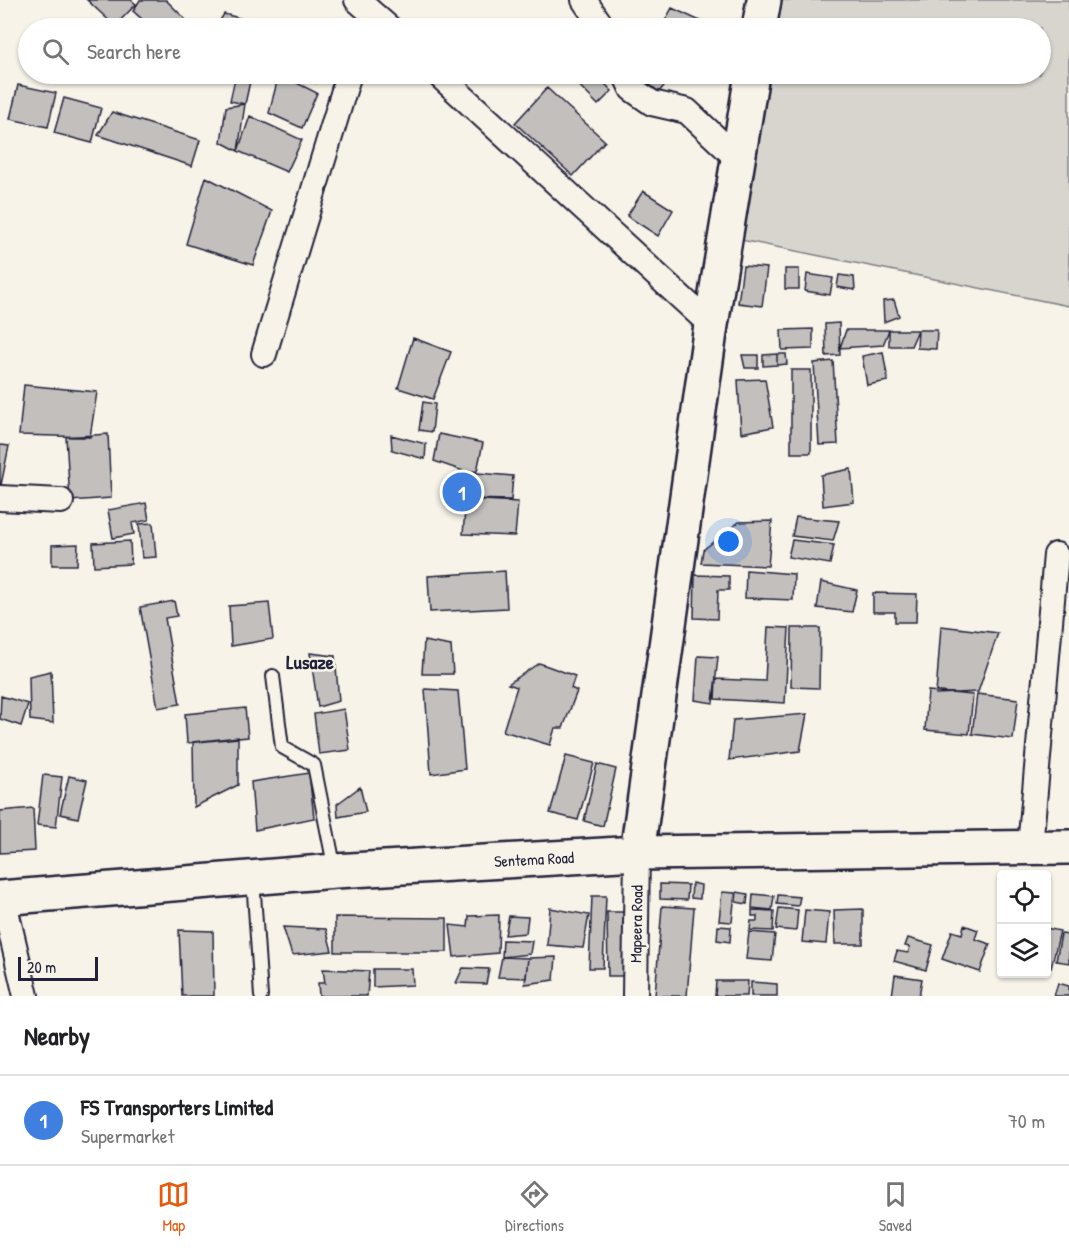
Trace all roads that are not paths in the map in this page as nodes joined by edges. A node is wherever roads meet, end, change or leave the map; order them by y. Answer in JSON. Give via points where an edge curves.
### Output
{"nodes":[{"id":1,"x":584,"y":0,"type":"edge"},
{"id":2,"x":764,"y":0,"type":"edge"},
{"id":3,"x":596,"y":18,"type":"edge"},
{"id":4,"x":761,"y":18,"type":"edge"},
{"id":5,"x":346,"y":84,"type":"edge"},
{"id":6,"x":449,"y":84,"type":"edge"},
{"id":7,"x":630,"y":84,"type":"edge"},
{"id":8,"x":750,"y":84,"type":"edge"},
{"id":9,"x":738,"y":159,"type":"junction"},
{"id":10,"x":711,"y":325,"type":"junction"},
{"id":11,"x":264,"y":354,"type":"dead end"},
{"id":12,"x":0,"y":498,"type":"edge"},
{"id":13,"x":61,"y":501,"type":"dead end"},
{"id":14,"x":1056,"y":555,"type":"dead end"},
{"id":15,"x":273,"y":676,"type":"dead end"},
{"id":16,"x":1030,"y":847,"type":"junction"},
{"id":17,"x":1069,"y":847,"type":"edge"},
{"id":18,"x":637,"y":853,"type":"junction"},
{"id":19,"x":335,"y":871,"type":"junction"},
{"id":20,"x":252,"y":878,"type":"junction"},
{"id":21,"x":1,"y":898,"type":"edge"},
{"id":22,"x":26,"y":996,"type":"edge"},
{"id":23,"x":261,"y":996,"type":"edge"},
{"id":24,"x":635,"y":996,"type":"edge"}],
"edges":[{"from":1,"to":3,"type":"street"},
{"from":2,"to":4,"type":"main road"},
{"from":5,"to":11,"type":"street"},
{"from":6,"to":10,"type":"street"},
{"from":7,"to":9,"type":"street","via":[[652,103],[687,111]]},
{"from":8,"to":9,"type":"main road"},
{"from":9,"to":10,"type":"main road"},
{"from":10,"to":18,"type":"main road"},
{"from":12,"to":13,"type":"street"},
{"from":14,"to":16,"type":"street"},
{"from":15,"to":19,"type":"lane","via":[[282,747],[314,765]]},
{"from":16,"to":17,"type":"main road","name":"Sentema Road"},
{"from":16,"to":18,"type":"main road","name":"Sentema Road"},
{"from":18,"to":19,"type":"main road","name":"Sentema Road"},
{"from":18,"to":24,"type":"street","name":"Mapeera Road"},
{"from":19,"to":20,"type":"main road","name":"Sentema Road"},
{"from":20,"to":21,"type":"main road","name":"Sentema Road"},
{"from":20,"to":23,"type":"lane"},
{"from":21,"to":22,"type":"street"}]}
